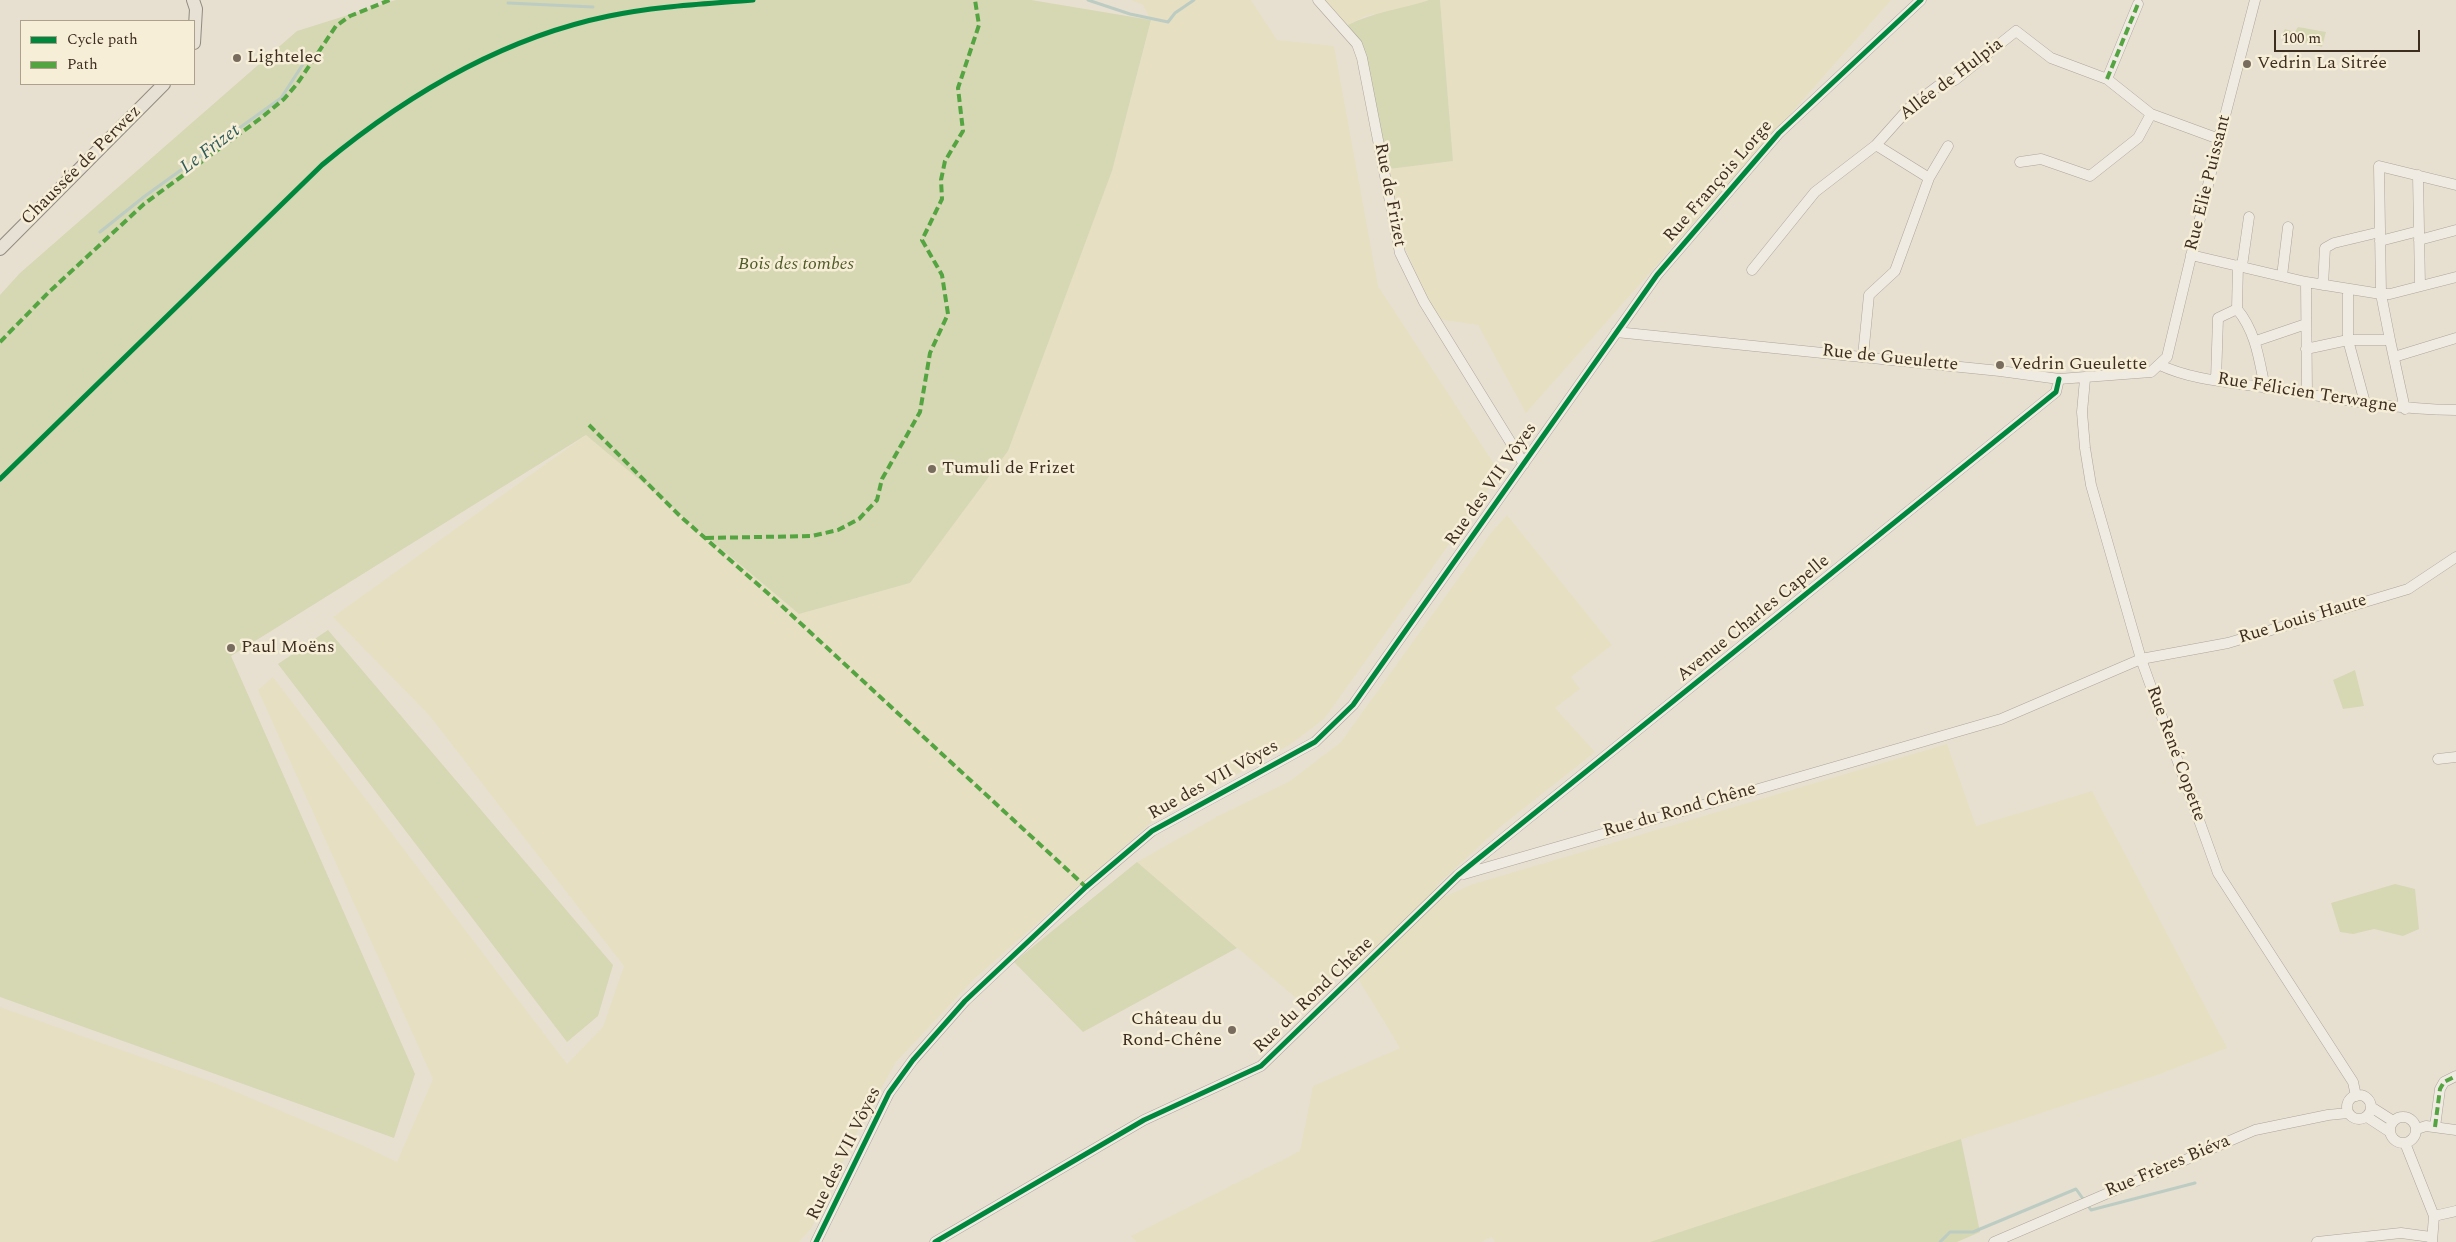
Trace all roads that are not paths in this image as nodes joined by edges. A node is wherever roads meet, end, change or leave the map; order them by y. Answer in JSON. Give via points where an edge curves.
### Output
{"nodes":[{"id":1,"x":193,"y":0,"type":"edge"},
{"id":2,"x":1318,"y":0,"type":"edge"},
{"id":3,"x":1920,"y":0,"type":"edge"},
{"id":4,"x":2256,"y":0,"type":"edge"},
{"id":5,"x":2138,"y":4,"type":"dead end"},
{"id":6,"x":195,"y":26,"type":"edge"},
{"id":7,"x":2107,"y":79,"type":"junction"},
{"id":8,"x":163,"y":85,"type":"edge"},
{"id":9,"x":2151,"y":114,"type":"junction"},
{"id":10,"x":2219,"y":139,"type":"junction"},
{"id":11,"x":1876,"y":144,"type":"junction"},
{"id":12,"x":1948,"y":146,"type":"dead end"},
{"id":13,"x":2020,"y":162,"type":"dead end"},
{"id":14,"x":2418,"y":175,"type":"junction"},
{"id":15,"x":1929,"y":178,"type":"junction"},
{"id":16,"x":2456,"y":185,"type":"edge"},
{"id":17,"x":2249,"y":217,"type":"dead end"},
{"id":18,"x":2288,"y":228,"type":"dead end"},
{"id":19,"x":2456,"y":230,"type":"edge"},
{"id":20,"x":2419,"y":235,"type":"junction"},
{"id":21,"x":2380,"y":236,"type":"junction"},
{"id":22,"x":0,"y":249,"type":"edge"},
{"id":23,"x":2192,"y":255,"type":"junction"},
{"id":24,"x":2240,"y":266,"type":"junction"},
{"id":25,"x":1752,"y":270,"type":"dead end"},
{"id":26,"x":2282,"y":276,"type":"junction"},
{"id":27,"x":2456,"y":277,"type":"edge"},
{"id":28,"x":2306,"y":282,"type":"junction"},
{"id":29,"x":2323,"y":285,"type":"junction"},
{"id":30,"x":2420,"y":286,"type":"junction"},
{"id":31,"x":2348,"y":290,"type":"junction"},
{"id":32,"x":2381,"y":294,"type":"junction"},
{"id":33,"x":2237,"y":309,"type":"junction"},
{"id":34,"x":2306,"y":324,"type":"junction"},
{"id":35,"x":1616,"y":332,"type":"junction"},
{"id":36,"x":2456,"y":338,"type":"edge"},
{"id":37,"x":2348,"y":340,"type":"junction"},
{"id":38,"x":2390,"y":340,"type":"junction"},
{"id":39,"x":2256,"y":341,"type":"junction"},
{"id":40,"x":2306,"y":349,"type":"junction"},
{"id":41,"x":1863,"y":356,"type":"junction"},
{"id":42,"x":2394,"y":357,"type":"junction"},
{"id":43,"x":2160,"y":366,"type":"junction"},
{"id":44,"x":2059,"y":379,"type":"junction"},
{"id":45,"x":2085,"y":379,"type":"junction"},
{"id":46,"x":2216,"y":380,"type":"junction"},
{"id":47,"x":2265,"y":388,"type":"junction"},
{"id":48,"x":2307,"y":394,"type":"junction"},
{"id":49,"x":2366,"y":403,"type":"junction"},
{"id":50,"x":2405,"y":409,"type":"junction"},
{"id":51,"x":2456,"y":410,"type":"edge"},
{"id":52,"x":1524,"y":464,"type":"junction"},
{"id":53,"x":2456,"y":557,"type":"edge"},
{"id":54,"x":2141,"y":659,"type":"junction"},
{"id":55,"x":2456,"y":757,"type":"edge"},
{"id":56,"x":2438,"y":759,"type":"dead end"},
{"id":57,"x":1458,"y":875,"type":"junction"},
{"id":58,"x":2456,"y":1076,"type":"edge"},
{"id":59,"x":2356,"y":1096,"type":"junction"},
{"id":60,"x":2372,"y":1107,"type":"junction"},
{"id":61,"x":2348,"y":1113,"type":"junction"},
{"id":62,"x":2367,"y":1117,"type":"junction"},
{"id":63,"x":2393,"y":1121,"type":"junction"},
{"id":64,"x":2435,"y":1127,"type":"junction"},
{"id":65,"x":2417,"y":1128,"type":"junction"},
{"id":66,"x":2456,"y":1130,"type":"edge"},
{"id":67,"x":2390,"y":1132,"type":"junction"},
{"id":68,"x":2405,"y":1143,"type":"junction"},
{"id":69,"x":2456,"y":1211,"type":"edge"},
{"id":70,"x":2434,"y":1216,"type":"junction"},
{"id":71,"x":2431,"y":1240,"type":"edge"},
{"id":72,"x":816,"y":1242,"type":"edge"},
{"id":73,"x":939,"y":1242,"type":"edge"},
{"id":74,"x":1994,"y":1242,"type":"edge"},
{"id":75,"x":2317,"y":1242,"type":"edge"}],
"edges":[{"from":1,"to":6,"type":"main road"},
{"from":2,"to":52,"type":"street","name":"Rue de Frizet","via":[[1357,44],[1362,58],[1400,253],[1424,302]]},
{"from":3,"to":35,"type":"street","name":"Rue François Lorge","via":[[1779,133],[1657,275]]},
{"from":4,"to":10,"type":"street","name":"Rue Elie Puissant"},
{"from":5,"to":7,"type":"street"},
{"from":7,"to":9,"type":"street","name":"Allée de Hulpia"},
{"from":7,"to":11,"type":"street","name":"Allée de Hulpia","via":[[2051,58],[2016,30],[1955,80],[1938,86],[1910,107]]},
{"from":8,"to":22,"type":"main road","name":"Chaussée de Perwez"},
{"from":9,"to":10,"type":"street","name":"Allée de Hulpia"},
{"from":9,"to":13,"type":"street","via":[[2138,138],[2090,176],[2041,159]]},
{"from":10,"to":23,"type":"street","name":"Rue Elie Puissant"},
{"from":11,"to":15,"type":"street"},
{"from":11,"to":25,"type":"street","via":[[1815,192]]},
{"from":12,"to":15,"type":"street"},
{"from":14,"to":16,"type":"street"},
{"from":14,"to":20,"type":"street"},
{"from":14,"to":21,"type":"street","via":[[2379,166]]},
{"from":15,"to":41,"type":"street","via":[[1895,271],[1869,294]]},
{"from":17,"to":24,"type":"street"},
{"from":18,"to":26,"type":"street"},
{"from":19,"to":20,"type":"street"},
{"from":20,"to":21,"type":"street"},
{"from":20,"to":30,"type":"street"},
{"from":21,"to":29,"type":"street","via":[[2334,242],[2325,248]]},
{"from":21,"to":32,"type":"street"},
{"from":23,"to":24,"type":"street"},
{"from":23,"to":43,"type":"street","name":"Rue Elie Puissant","via":[[2166,357]]},
{"from":24,"to":26,"type":"street"},
{"from":24,"to":33,"type":"street"},
{"from":26,"to":28,"type":"street"},
{"from":27,"to":30,"type":"street"},
{"from":28,"to":29,"type":"street"},
{"from":28,"to":34,"type":"street"},
{"from":29,"to":31,"type":"street"},
{"from":30,"to":32,"type":"street"},
{"from":31,"to":32,"type":"street"},
{"from":31,"to":37,"type":"street"},
{"from":32,"to":38,"type":"street"},
{"from":33,"to":39,"type":"street","via":[[2248,322]]},
{"from":33,"to":46,"type":"street","via":[[2218,318]]},
{"from":34,"to":39,"type":"street"},
{"from":34,"to":40,"type":"street"},
{"from":35,"to":41,"type":"street","name":"Rue de Gueulette"},
{"from":35,"to":52,"type":"street","name":"Rue des VII Vôyes"},
{"from":36,"to":42,"type":"street"},
{"from":37,"to":38,"type":"street"},
{"from":37,"to":40,"type":"street"},
{"from":37,"to":49,"type":"street"},
{"from":38,"to":42,"type":"street"},
{"from":39,"to":47,"type":"street"},
{"from":40,"to":48,"type":"street"},
{"from":41,"to":44,"type":"street","name":"Rue de Gueulette"},
{"from":42,"to":50,"type":"street"},
{"from":43,"to":45,"type":"street","name":"Rue de Gueulette","via":[[2151,372]]},
{"from":43,"to":46,"type":"street","name":"Rue Félicien Terwagne","via":[[2181,375]]},
{"from":44,"to":45,"type":"street","name":"Rue de Gueulette"},
{"from":44,"to":57,"type":"street","name":"Avenue Charles Capelle","via":[[2056,392]]},
{"from":45,"to":54,"type":"street","name":"Rue René Copette","via":[[2082,412],[2091,485]]},
{"from":46,"to":47,"type":"street","name":"Rue Félicien Terwagne"},
{"from":47,"to":48,"type":"street","name":"Rue Félicien Terwagne"},
{"from":48,"to":49,"type":"street","name":"Rue Félicien Terwagne"},
{"from":49,"to":50,"type":"street","name":"Rue Félicien Terwagne"},
{"from":50,"to":51,"type":"street","name":"Rue Félicien Terwagne"},
{"from":52,"to":72,"type":"street","name":"Rue des VII Vôyes","via":[[1353,705],[1315,742],[1152,831],[1086,887],[966,1001],[912,1060],[889,1094]]},
{"from":53,"to":54,"type":"street","name":"Rue Louis Haute","via":[[2408,589],[2228,643]]},
{"from":54,"to":57,"type":"street","name":"Rue du Rond Chêne","via":[[2001,719]]},
{"from":54,"to":59,"type":"street","name":"Rue René Copette","via":[[2218,873],[2354,1082]]},
{"from":55,"to":56,"type":"street"},
{"from":57,"to":73,"type":"street","name":"Rue du Rond Chêne","via":[[1261,1066],[1144,1120]]},
{"from":58,"to":64,"type":"street","via":[[2444,1082],[2440,1089]]},
{"from":59,"to":60,"type":"street","via":[[2368,1100]]},
{"from":59,"to":61,"type":"street","via":[[2347,1104]]},
{"from":60,"to":62,"type":"street"},
{"from":60,"to":63,"type":"street"},
{"from":61,"to":62,"type":"street","via":[[2355,1119]]},
{"from":61,"to":74,"type":"street","name":"Rue Frères Biéva","via":[[2255,1130]]},
{"from":62,"to":67,"type":"street"},
{"from":63,"to":65,"type":"street","via":[[2400,1116],[2410,1118]]},
{"from":63,"to":67,"type":"street"},
{"from":64,"to":65,"type":"street"},
{"from":64,"to":66,"type":"street"},
{"from":65,"to":68,"type":"street","via":[[2412,1140]]},
{"from":67,"to":68,"type":"street","via":[[2396,1141]]},
{"from":68,"to":70,"type":"street"},
{"from":69,"to":70,"type":"street"},
{"from":70,"to":71,"type":"street"},
{"from":71,"to":75,"type":"street","via":[[2401,1233]]}]}
